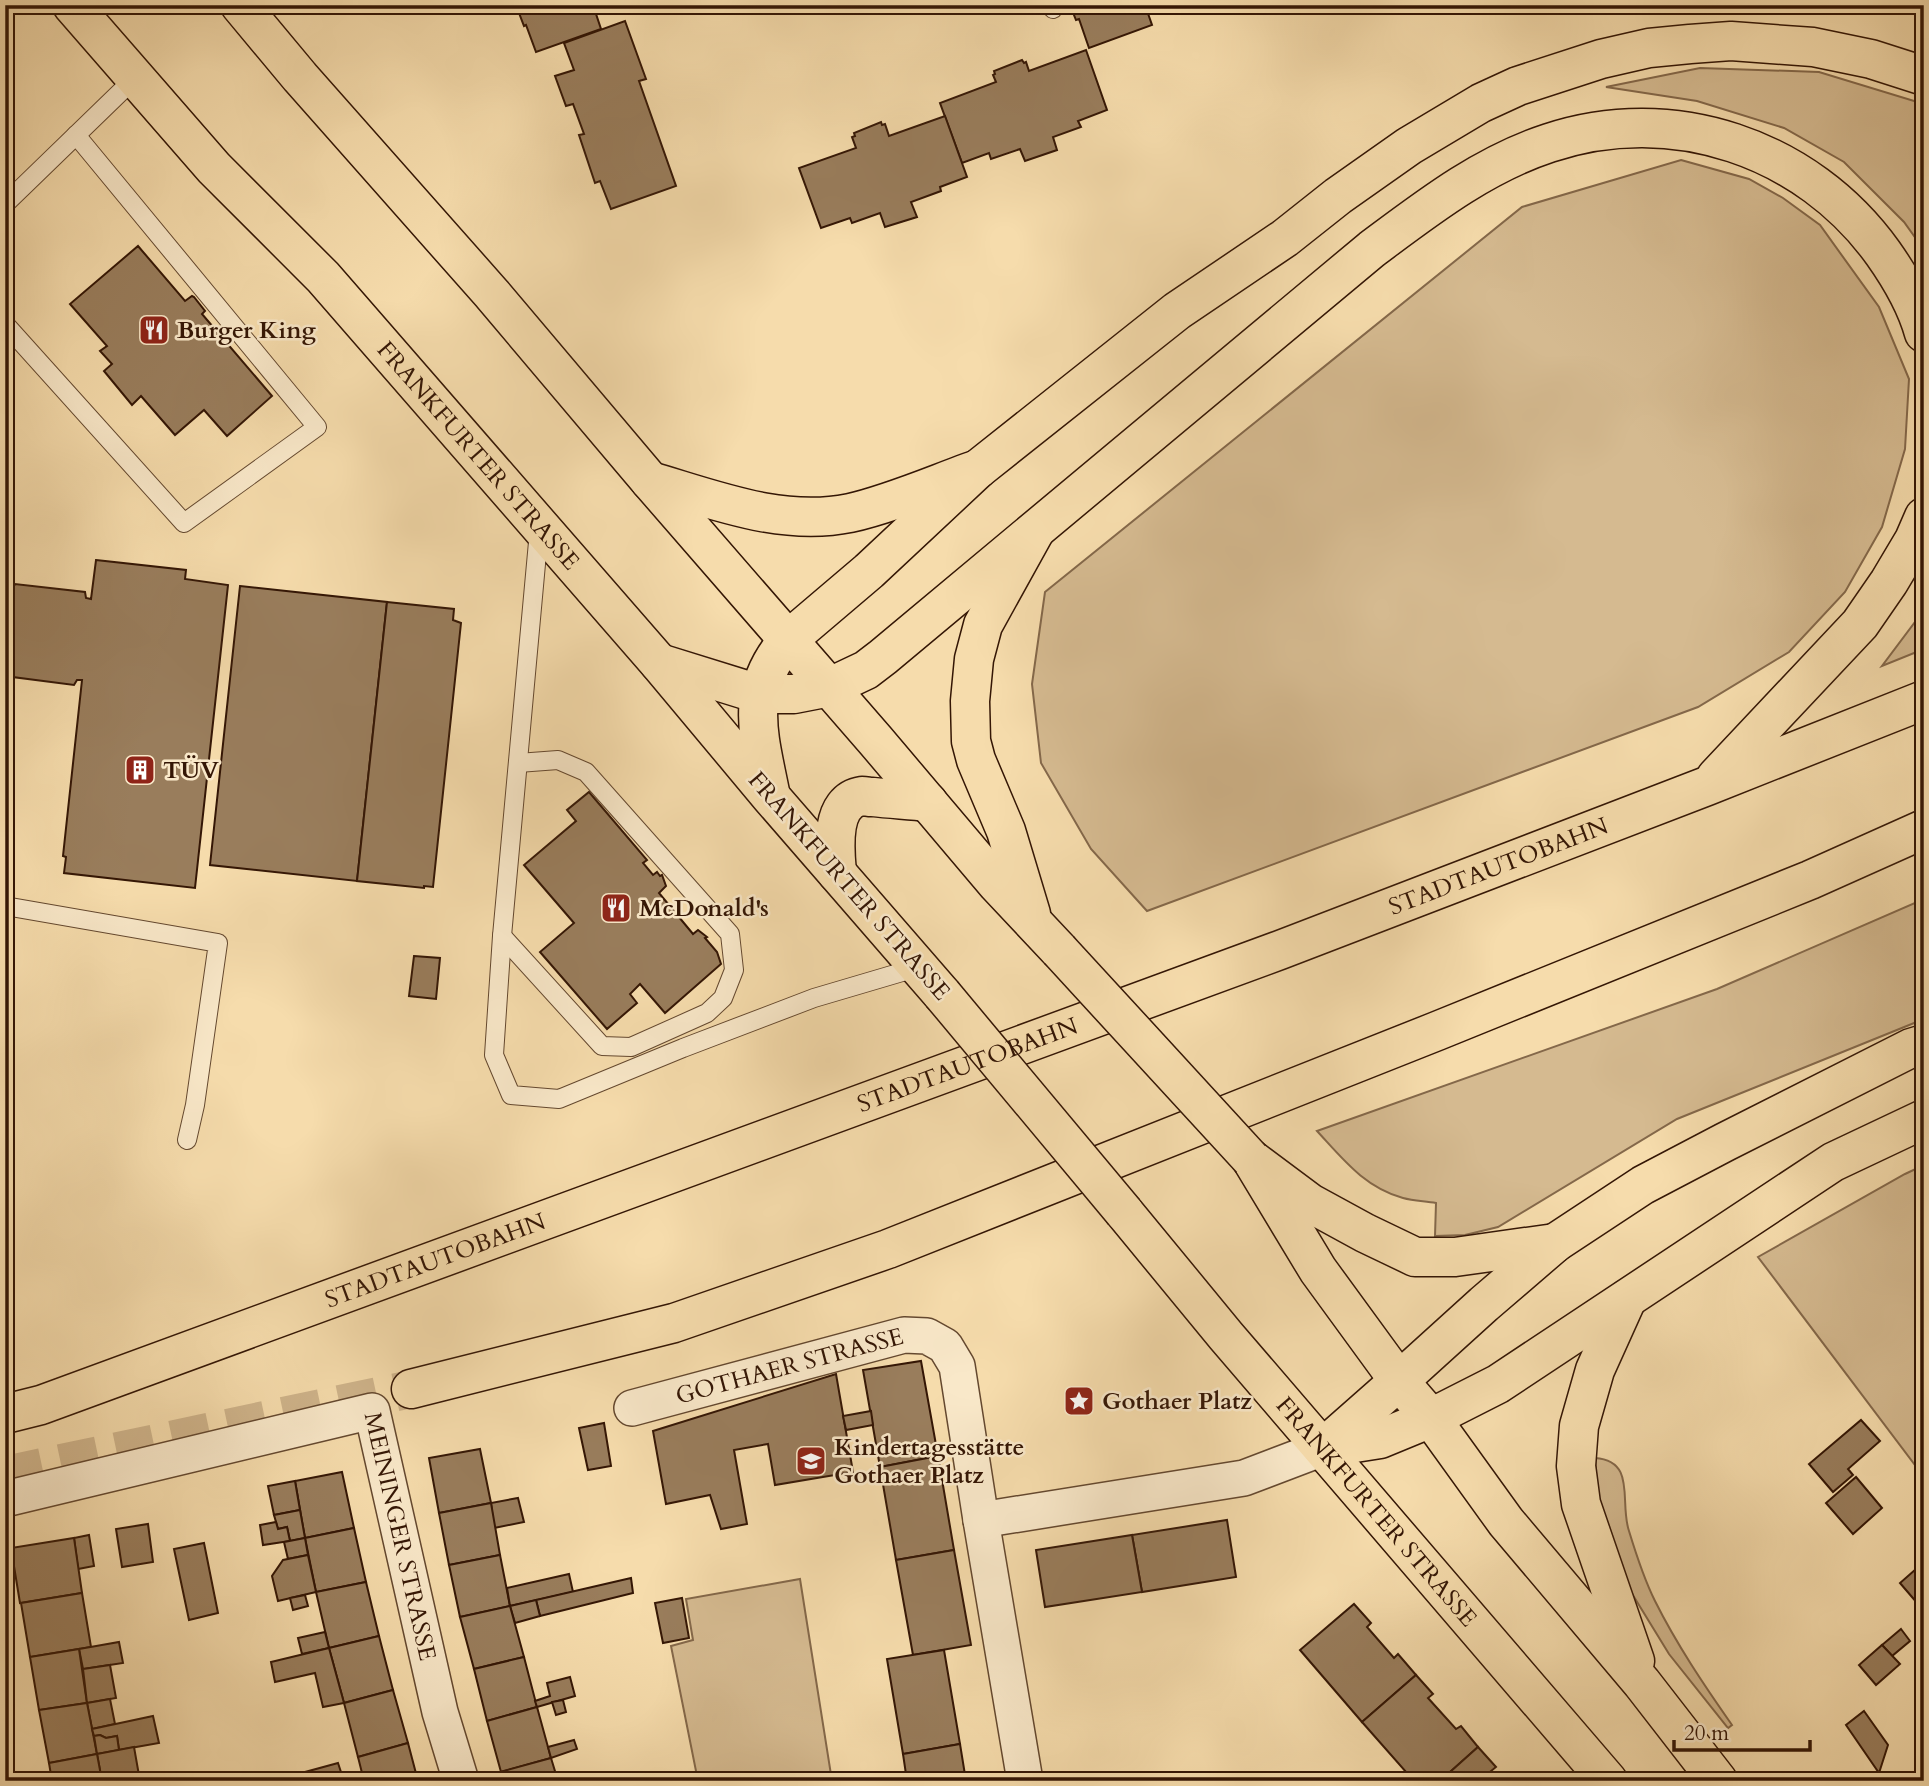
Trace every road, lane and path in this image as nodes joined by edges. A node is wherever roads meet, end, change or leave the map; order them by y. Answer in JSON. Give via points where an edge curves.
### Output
{"nodes":[{"id":1,"x":72,"y":5,"type":"edge"},
{"id":2,"x":240,"y":5,"type":"edge"},
{"id":3,"x":1924,"y":76,"type":"edge"},
{"id":4,"x":136,"y":77,"type":"junction"},
{"id":5,"x":76,"y":135,"type":"junction"},
{"id":6,"x":5,"y":204,"type":"edge"},
{"id":7,"x":5,"y":324,"type":"edge"},
{"id":8,"x":1924,"y":332,"type":"edge"},
{"id":9,"x":978,"y":469,"type":"junction"},
{"id":10,"x":650,"y":481,"type":"junction"},
{"id":11,"x":1924,"y":517,"type":"edge"},
{"id":12,"x":539,"y":527,"type":"junction"},
{"id":13,"x":1035,"y":531,"type":"junction"},
{"id":14,"x":789,"y":639,"type":"junction"},
{"id":15,"x":659,"y":663,"type":"junction"},
{"id":16,"x":830,"y":687,"type":"junction"},
{"id":17,"x":759,"y":694,"type":"junction"},
{"id":18,"x":1924,"y":700,"type":"edge"},
{"id":19,"x":518,"y":763,"type":"junction"},
{"id":20,"x":1707,"y":786,"type":"junction"},
{"id":21,"x":771,"y":797,"type":"junction"},
{"id":22,"x":928,"y":802,"type":"junction"},
{"id":23,"x":1924,"y":829,"type":"edge"},
{"id":24,"x":837,"y":873,"type":"junction"},
{"id":25,"x":5,"y":906,"type":"edge"},
{"id":26,"x":502,"y":936,"type":"junction"},
{"id":27,"x":1047,"y":938,"type":"junction"},
{"id":28,"x":931,"y":980,"type":"junction"},
{"id":29,"x":1924,"y":1044,"type":"edge"},
{"id":30,"x":1924,"y":1119,"type":"edge"},
{"id":31,"x":187,"y":1140,"type":"dead end"},
{"id":32,"x":1251,"y":1159,"type":"junction"},
{"id":33,"x":1555,"y":1242,"type":"junction"},
{"id":34,"x":1627,"y":1299,"type":"junction"},
{"id":35,"x":1399,"y":1381,"type":"junction"},
{"id":36,"x":411,"y":1389,"type":"tunnel mouth"},
{"id":37,"x":632,"y":1408,"type":"dead end"},
{"id":38,"x":5,"y":1414,"type":"edge"},
{"id":39,"x":1431,"y":1418,"type":"junction"},
{"id":40,"x":1323,"y":1448,"type":"junction"},
{"id":41,"x":5,"y":1499,"type":"edge"},
{"id":42,"x":981,"y":1520,"type":"junction"},
{"id":43,"x":1642,"y":1683,"type":"junction"},
{"id":44,"x":461,"y":1781,"type":"edge"},
{"id":45,"x":1025,"y":1781,"type":"edge"},
{"id":46,"x":1608,"y":1781,"type":"edge"},
{"id":47,"x":1718,"y":1781,"type":"edge"}],
"edges":[{"from":1,"to":4,"type":"main road","name":"FRANKFURTER STRASSE"},
{"from":2,"to":10,"type":"main road"},
{"from":3,"to":9,"type":"main road","via":[[1813,47],[1731,41],[1649,48],[1518,86],[1398,153],[1177,312]]},
{"from":4,"to":5,"type":"lane"},
{"from":4,"to":12,"type":"main road","name":"FRANKFURTER STRASSE","via":[[214,168],[323,277]]},
{"from":5,"to":6,"type":"lane"},
{"from":5,"to":7,"type":"lane","via":[[317,427],[184,523]]},
{"from":8,"to":13,"type":"main road","via":[[1896,272],[1874,241],[1826,191],[1799,172],[1717,137],[1640,128],[1592,131],[1506,160],[1439,200],[1372,249]]},
{"from":9,"to":10,"type":"main road","via":[[872,507],[806,517],[731,505]]},
{"from":9,"to":14,"type":"main road"},
{"from":10,"to":14,"type":"main road"},
{"from":11,"to":20,"type":"main road","via":[[1908,551],[1860,624]]},
{"from":12,"to":15,"type":"main road","name":"FRANKFURTER STRASSE"},
{"from":12,"to":19,"type":"lane"},
{"from":13,"to":16,"type":"main road","via":[[866,670]]},
{"from":13,"to":27,"type":"main road","via":[[983,625],[974,659],[970,720],[976,760]]},
{"from":14,"to":16,"type":"main road"},
{"from":14,"to":17,"type":"main road","via":[[771,663]]},
{"from":15,"to":17,"type":"main road"},
{"from":15,"to":21,"type":"main road","name":"FRANKFURTER STRASSE"},
{"from":16,"to":17,"type":"main road"},
{"from":16,"to":22,"type":"main road"},
{"from":17,"to":21,"type":"main road","via":[[760,739]]},
{"from":18,"to":20,"type":"main road","name":"STADTAUTOBAHN"},
{"from":19,"to":26,"type":"lane"},
{"from":19,"to":26,"type":"lane","via":[[558,760],[586,772],[730,934],[734,970],[723,998],[707,1013],[631,1046],[602,1046]]},
{"from":20,"to":38,"type":"main road","name":"STADTAUTOBAHN","via":[[1280,950],[41,1405]]},
{"from":21,"to":24,"type":"main road","name":"FRANKFURTER STRASSE"},
{"from":22,"to":24,"type":"main road","via":[[864,796],[852,800],[836,825]]},
{"from":22,"to":27,"type":"main road"},
{"from":23,"to":36,"type":"main road","via":[[1450,1026],[888,1249],[674,1323]]},
{"from":24,"to":28,"type":"main road","name":"FRANKFURTER STRASSE"},
{"from":25,"to":31,"type":"lane","via":[[218,943]]},
{"from":26,"to":28,"type":"lane","via":[[494,1055],[511,1095],[559,1099],[814,998]]},
{"from":27,"to":32,"type":"main road","bridge":true},
{"from":28,"to":40,"type":"main road","name":"FRANKFURTER STRASSE","bridge":true},
{"from":29,"to":33,"type":"main road","via":[[1655,1179]]},
{"from":30,"to":34,"type":"main road","via":[[1833,1161]]},
{"from":32,"to":33,"type":"main road","via":[[1310,1203],[1415,1257],[1455,1257]]},
{"from":32,"to":35,"type":"main road","via":[[1318,1270]]},
{"from":33,"to":35,"type":"main road"},
{"from":34,"to":39,"type":"main road","via":[[1499,1384]]},
{"from":34,"to":43,"type":"main road","via":[[1595,1370],[1579,1426],[1576,1466],[1581,1504]]},
{"from":35,"to":39,"type":"main road"},
{"from":35,"to":40,"type":"main road"},
{"from":37,"to":42,"type":"street","name":"GOTHAER STRASSE","via":[[904,1335],[927,1336],[945,1346],[957,1366]]},
{"from":39,"to":40,"type":"main road","via":[[1380,1439]]},
{"from":39,"to":43,"type":"main road","via":[[1506,1522]]},
{"from":40,"to":42,"type":"street","via":[[1244,1478]]},
{"from":40,"to":46,"type":"main road","name":"FRANKFURTER STRASSE"},
{"from":41,"to":44,"type":"street","name":"MEININGER STRASSE","via":[[372,1411],[440,1712]]},
{"from":42,"to":45,"type":"street"},
{"from":43,"to":47,"type":"main road"}]}
